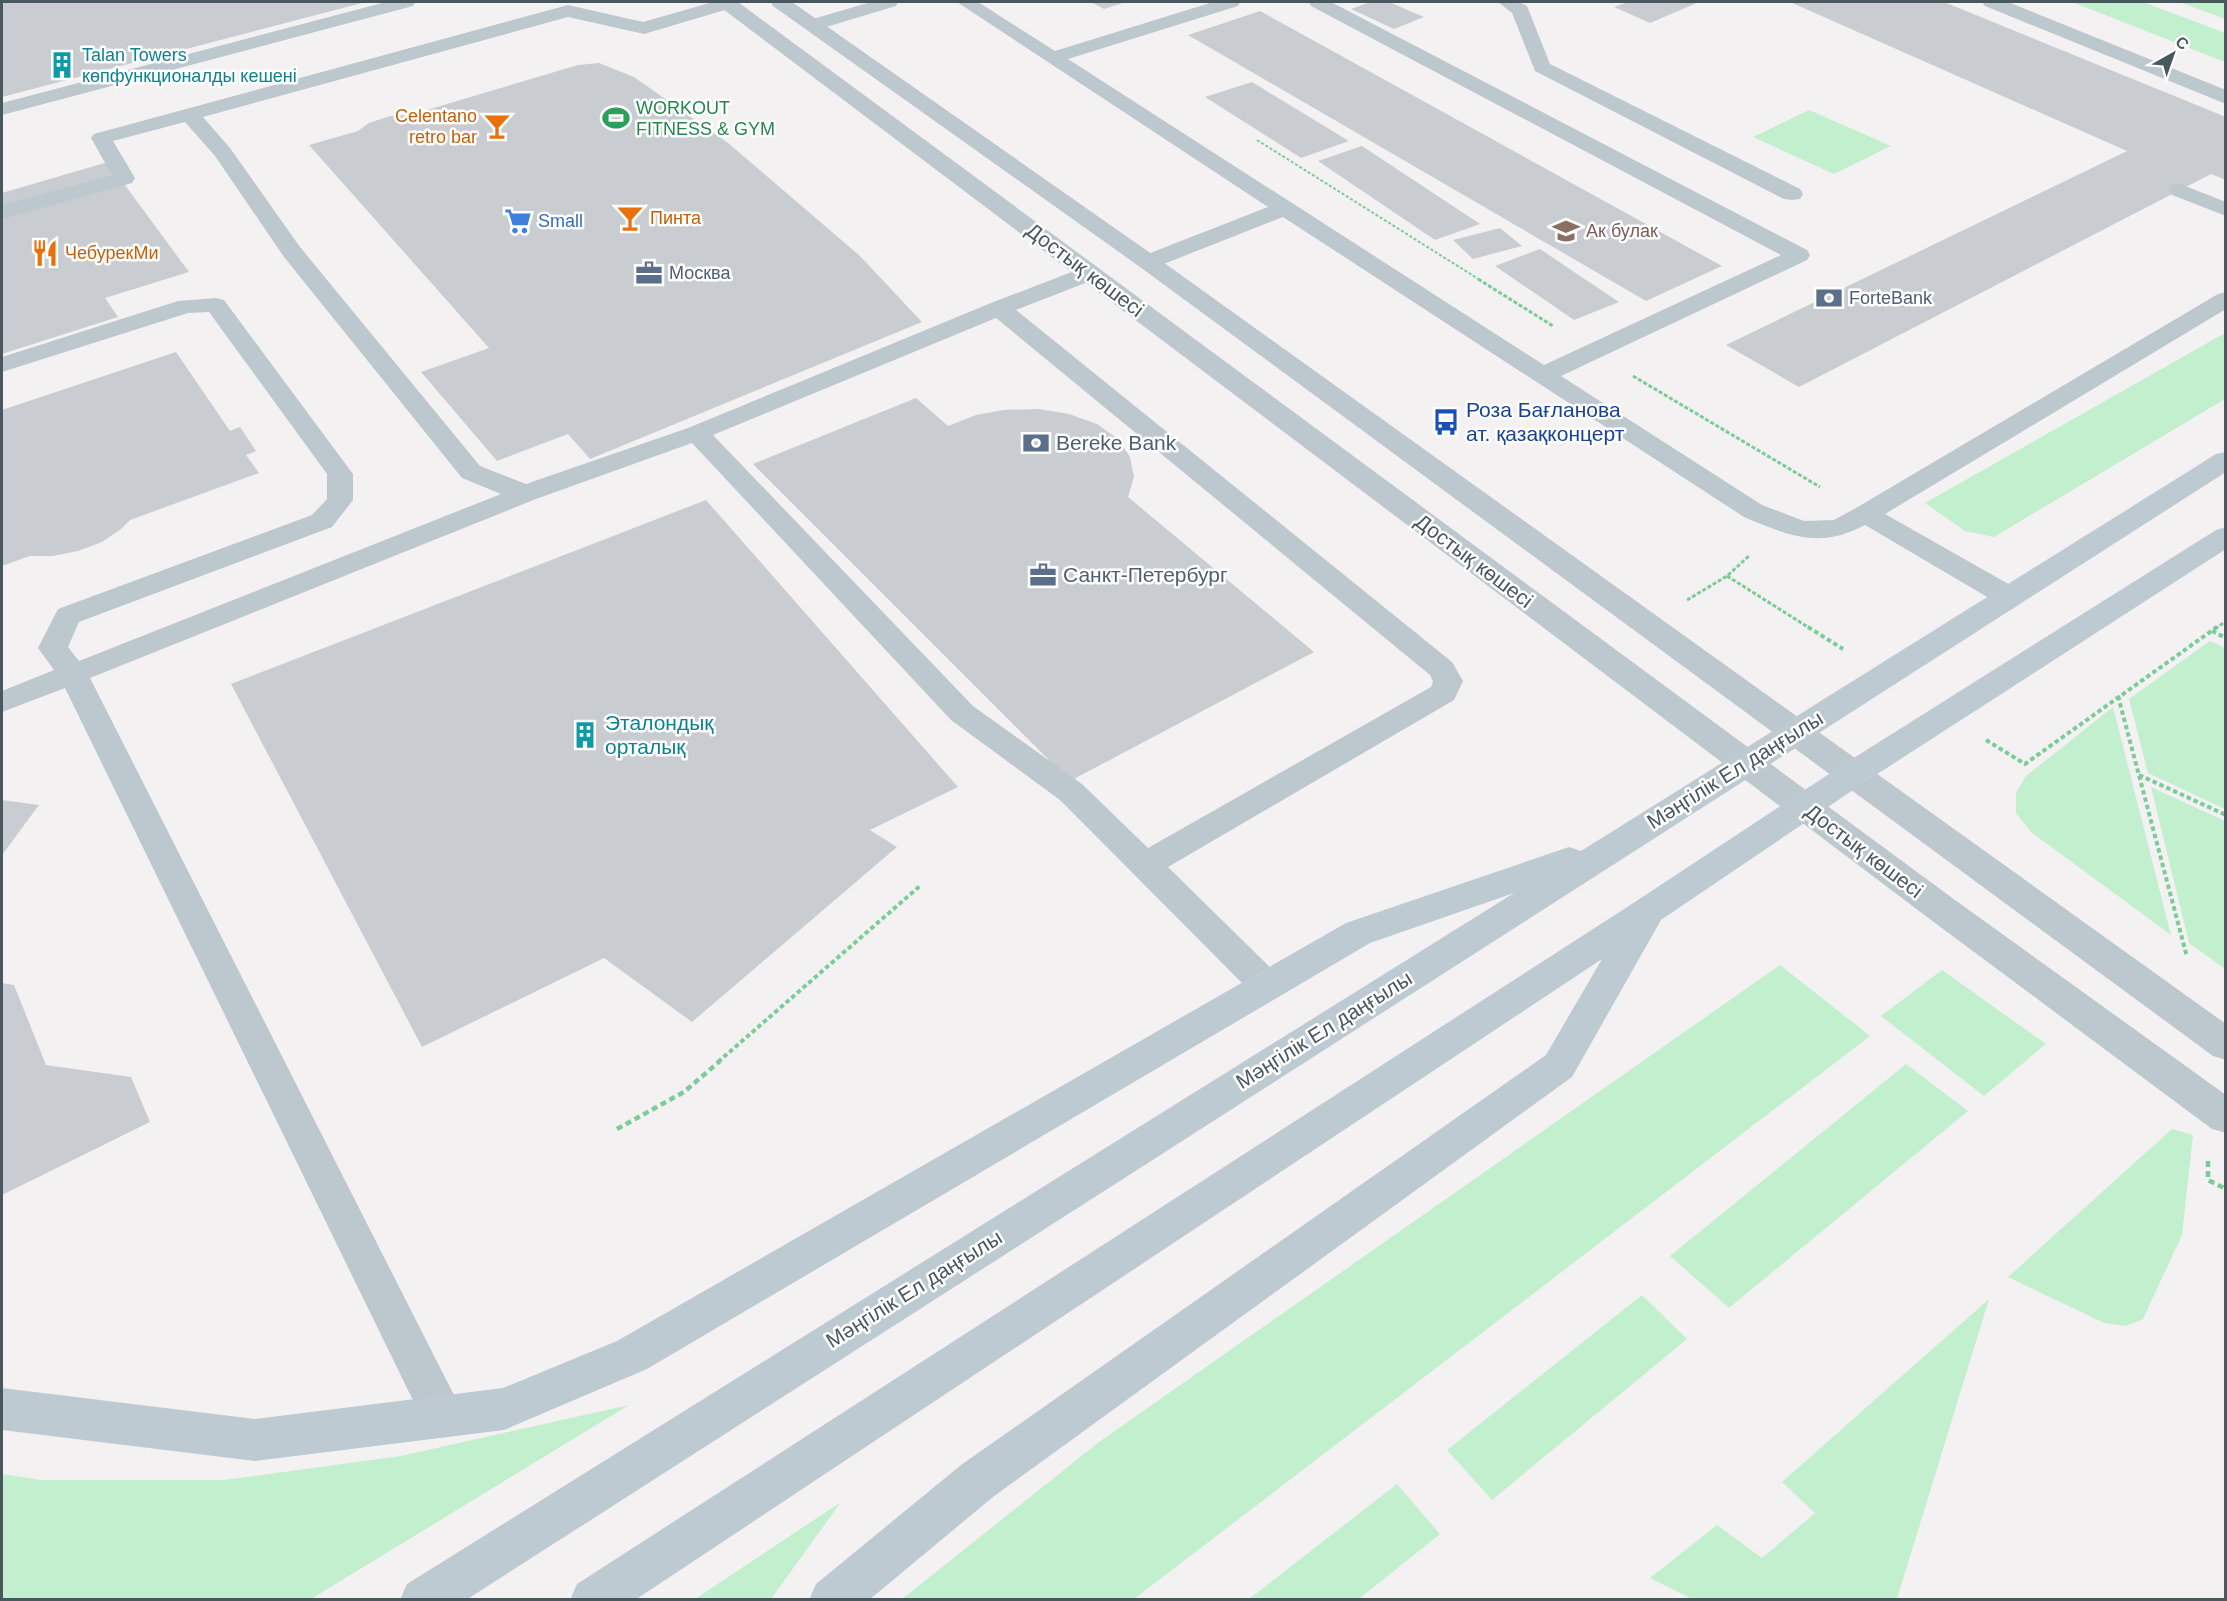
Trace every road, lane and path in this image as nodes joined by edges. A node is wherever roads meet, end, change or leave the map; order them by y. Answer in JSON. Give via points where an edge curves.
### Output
{"nodes":[{"id":1,"x":406,"y":2,"type":"edge"},
{"id":2,"x":727,"y":2,"type":"edge"},
{"id":3,"x":780,"y":2,"type":"edge"},
{"id":4,"x":889,"y":2,"type":"edge"},
{"id":5,"x":966,"y":2,"type":"edge"},
{"id":6,"x":1231,"y":2,"type":"edge"},
{"id":7,"x":1318,"y":2,"type":"edge"},
{"id":8,"x":1507,"y":2,"type":"edge"},
{"id":9,"x":1992,"y":2,"type":"edge"},
{"id":10,"x":813,"y":25,"type":"junction"},
{"id":11,"x":1053,"y":58,"type":"junction"},
{"id":12,"x":2226,"y":98,"type":"edge"},
{"id":13,"x":2,"y":109,"type":"edge"},
{"id":14,"x":189,"y":114,"type":"junction"},
{"id":15,"x":1252,"y":137,"type":"dead end"},
{"id":16,"x":2180,"y":190,"type":"dead end"},
{"id":17,"x":1792,"y":194,"type":"dead end"},
{"id":18,"x":1285,"y":208,"type":"junction"},
{"id":19,"x":2226,"y":210,"type":"edge"},
{"id":20,"x":2,"y":212,"type":"edge"},
{"id":21,"x":1148,"y":262,"type":"junction"},
{"id":22,"x":1090,"y":273,"type":"junction"},
{"id":23,"x":2226,"y":299,"type":"edge"},
{"id":24,"x":999,"y":308,"type":"junction"},
{"id":25,"x":1593,"y":352,"type":"junction"},
{"id":26,"x":2,"y":365,"type":"edge"},
{"id":27,"x":1543,"y":375,"type":"junction"},
{"id":28,"x":697,"y":433,"type":"junction"},
{"id":29,"x":2226,"y":460,"type":"edge"},
{"id":30,"x":527,"y":493,"type":"junction"},
{"id":31,"x":1865,"y":514,"type":"junction"},
{"id":32,"x":2226,"y":536,"type":"edge"},
{"id":33,"x":2009,"y":597,"type":"junction"},
{"id":34,"x":1680,"y":604,"type":"dead end"},
{"id":35,"x":2211,"y":631,"type":"dead end"},
{"id":36,"x":2226,"y":638,"type":"edge"},
{"id":37,"x":1827,"y":640,"type":"dead end"},
{"id":38,"x":73,"y":674,"type":"junction"},
{"id":39,"x":2118,"y":696,"type":"dead end"},
{"id":40,"x":2,"y":702,"type":"edge"},
{"id":41,"x":1795,"y":731,"type":"junction"},
{"id":42,"x":1746,"y":763,"type":"junction"},
{"id":43,"x":1854,"y":774,"type":"junction"},
{"id":44,"x":2139,"y":775,"type":"junction"},
{"id":45,"x":1804,"y":806,"type":"junction"},
{"id":46,"x":2226,"y":815,"type":"edge"},
{"id":47,"x":1622,"y":841,"type":"junction"},
{"id":48,"x":1145,"y":865,"type":"junction"},
{"id":49,"x":921,"y":885,"type":"dead end"},
{"id":50,"x":1650,"y":910,"type":"junction"},
{"id":51,"x":2188,"y":961,"type":"dead end"},
{"id":52,"x":1268,"y":986,"type":"junction"},
{"id":53,"x":2226,"y":1045,"type":"edge"},
{"id":54,"x":2226,"y":1117,"type":"edge"},
{"id":55,"x":617,"y":1130,"type":"dead end"},
{"id":56,"x":2,"y":1409,"type":"edge"},
{"id":57,"x":443,"y":1417,"type":"junction"},
{"id":58,"x":423,"y":1599,"type":"edge"},
{"id":59,"x":593,"y":1599,"type":"edge"},
{"id":60,"x":832,"y":1599,"type":"edge"}],
"edges":[{"from":1,"to":13,"type":"lane"},
{"from":2,"to":14,"type":"lane","via":[[644,28],[568,11]]},
{"from":2,"to":22,"type":"street","name":"Достық көшесі"},
{"from":3,"to":10,"type":"street","name":"Достық көшесі"},
{"from":4,"to":10,"type":"lane"},
{"from":5,"to":11,"type":"lane"},
{"from":6,"to":11,"type":"lane"},
{"from":7,"to":25,"type":"lane","via":[[1799,255]]},
{"from":8,"to":17,"type":"lane","via":[[1520,10],[1542,67]]},
{"from":9,"to":12,"type":"street"},
{"from":10,"to":21,"type":"street","name":"Достық көшесі"},
{"from":11,"to":18,"type":"lane"},
{"from":14,"to":20,"type":"lane","via":[[102,138],[124,178]]},
{"from":14,"to":30,"type":"lane","via":[[223,152],[292,252],[471,472]]},
{"from":15,"to":25,"type":"path"},
{"from":16,"to":19,"type":"lane"},
{"from":18,"to":21,"type":"lane"},
{"from":18,"to":27,"type":"lane"},
{"from":21,"to":41,"type":"street","name":"Достық көшесі"},
{"from":22,"to":24,"type":"lane"},
{"from":22,"to":42,"type":"street","name":"Достық көшесі"},
{"from":23,"to":31,"type":"lane"},
{"from":24,"to":28,"type":"lane"},
{"from":24,"to":48,"type":"lane","via":[[1442,669],[1448,681],[1443,693]]},
{"from":25,"to":27,"type":"lane"},
{"from":25,"to":31,"type":"path"},
{"from":26,"to":38,"type":"lane","via":[[186,306],[216,305],[340,474],[340,501],[322,521],[68,616],[53,648]]},
{"from":27,"to":31,"type":"lane","via":[[1753,511],[1801,530],[1839,528]]},
{"from":28,"to":30,"type":"lane"},
{"from":28,"to":48,"type":"lane","via":[[962,713],[1071,792]]},
{"from":29,"to":33,"type":"main road","name":"Мәңгілік Ел даңғылы"},
{"from":30,"to":38,"type":"lane"},
{"from":31,"to":33,"type":"lane"},
{"from":32,"to":43,"type":"main road"},
{"from":33,"to":41,"type":"main road","name":"Мәңгілік Ел даңғылы"},
{"from":34,"to":37,"type":"path","via":[[1726,576]]},
{"from":35,"to":36,"type":"path"},
{"from":38,"to":40,"type":"lane"},
{"from":38,"to":57,"type":"lane"},
{"from":39,"to":44,"type":"path"},
{"from":41,"to":42,"type":"main road","name":"Мәңгілік Ел даңғылы"},
{"from":41,"to":43,"type":"street","name":"Достық көшесі"},
{"from":42,"to":45,"type":"street","name":"Достық көшесі"},
{"from":42,"to":47,"type":"main road","name":"Мәңгілік Ел даңғылы"},
{"from":43,"to":45,"type":"main road"},
{"from":43,"to":53,"type":"street","name":"Достық көшесі"},
{"from":44,"to":46,"type":"path"},
{"from":44,"to":51,"type":"path"},
{"from":45,"to":50,"type":"main road"},
{"from":45,"to":54,"type":"street","name":"Достық көшесі"},
{"from":47,"to":52,"type":"main road","via":[[1358,933]]},
{"from":47,"to":58,"type":"main road","name":"Мәңгілік Ел даңғылы"},
{"from":48,"to":52,"type":"lane"},
{"from":49,"to":55,"type":"path","via":[[684,1092]]},
{"from":50,"to":59,"type":"main road"},
{"from":50,"to":60,"type":"main road","via":[[1559,1066],[977,1481]]},
{"from":52,"to":57,"type":"main road","via":[[632,1355],[504,1409]]},
{"from":56,"to":57,"type":"main road","via":[[255,1440]]}]}
